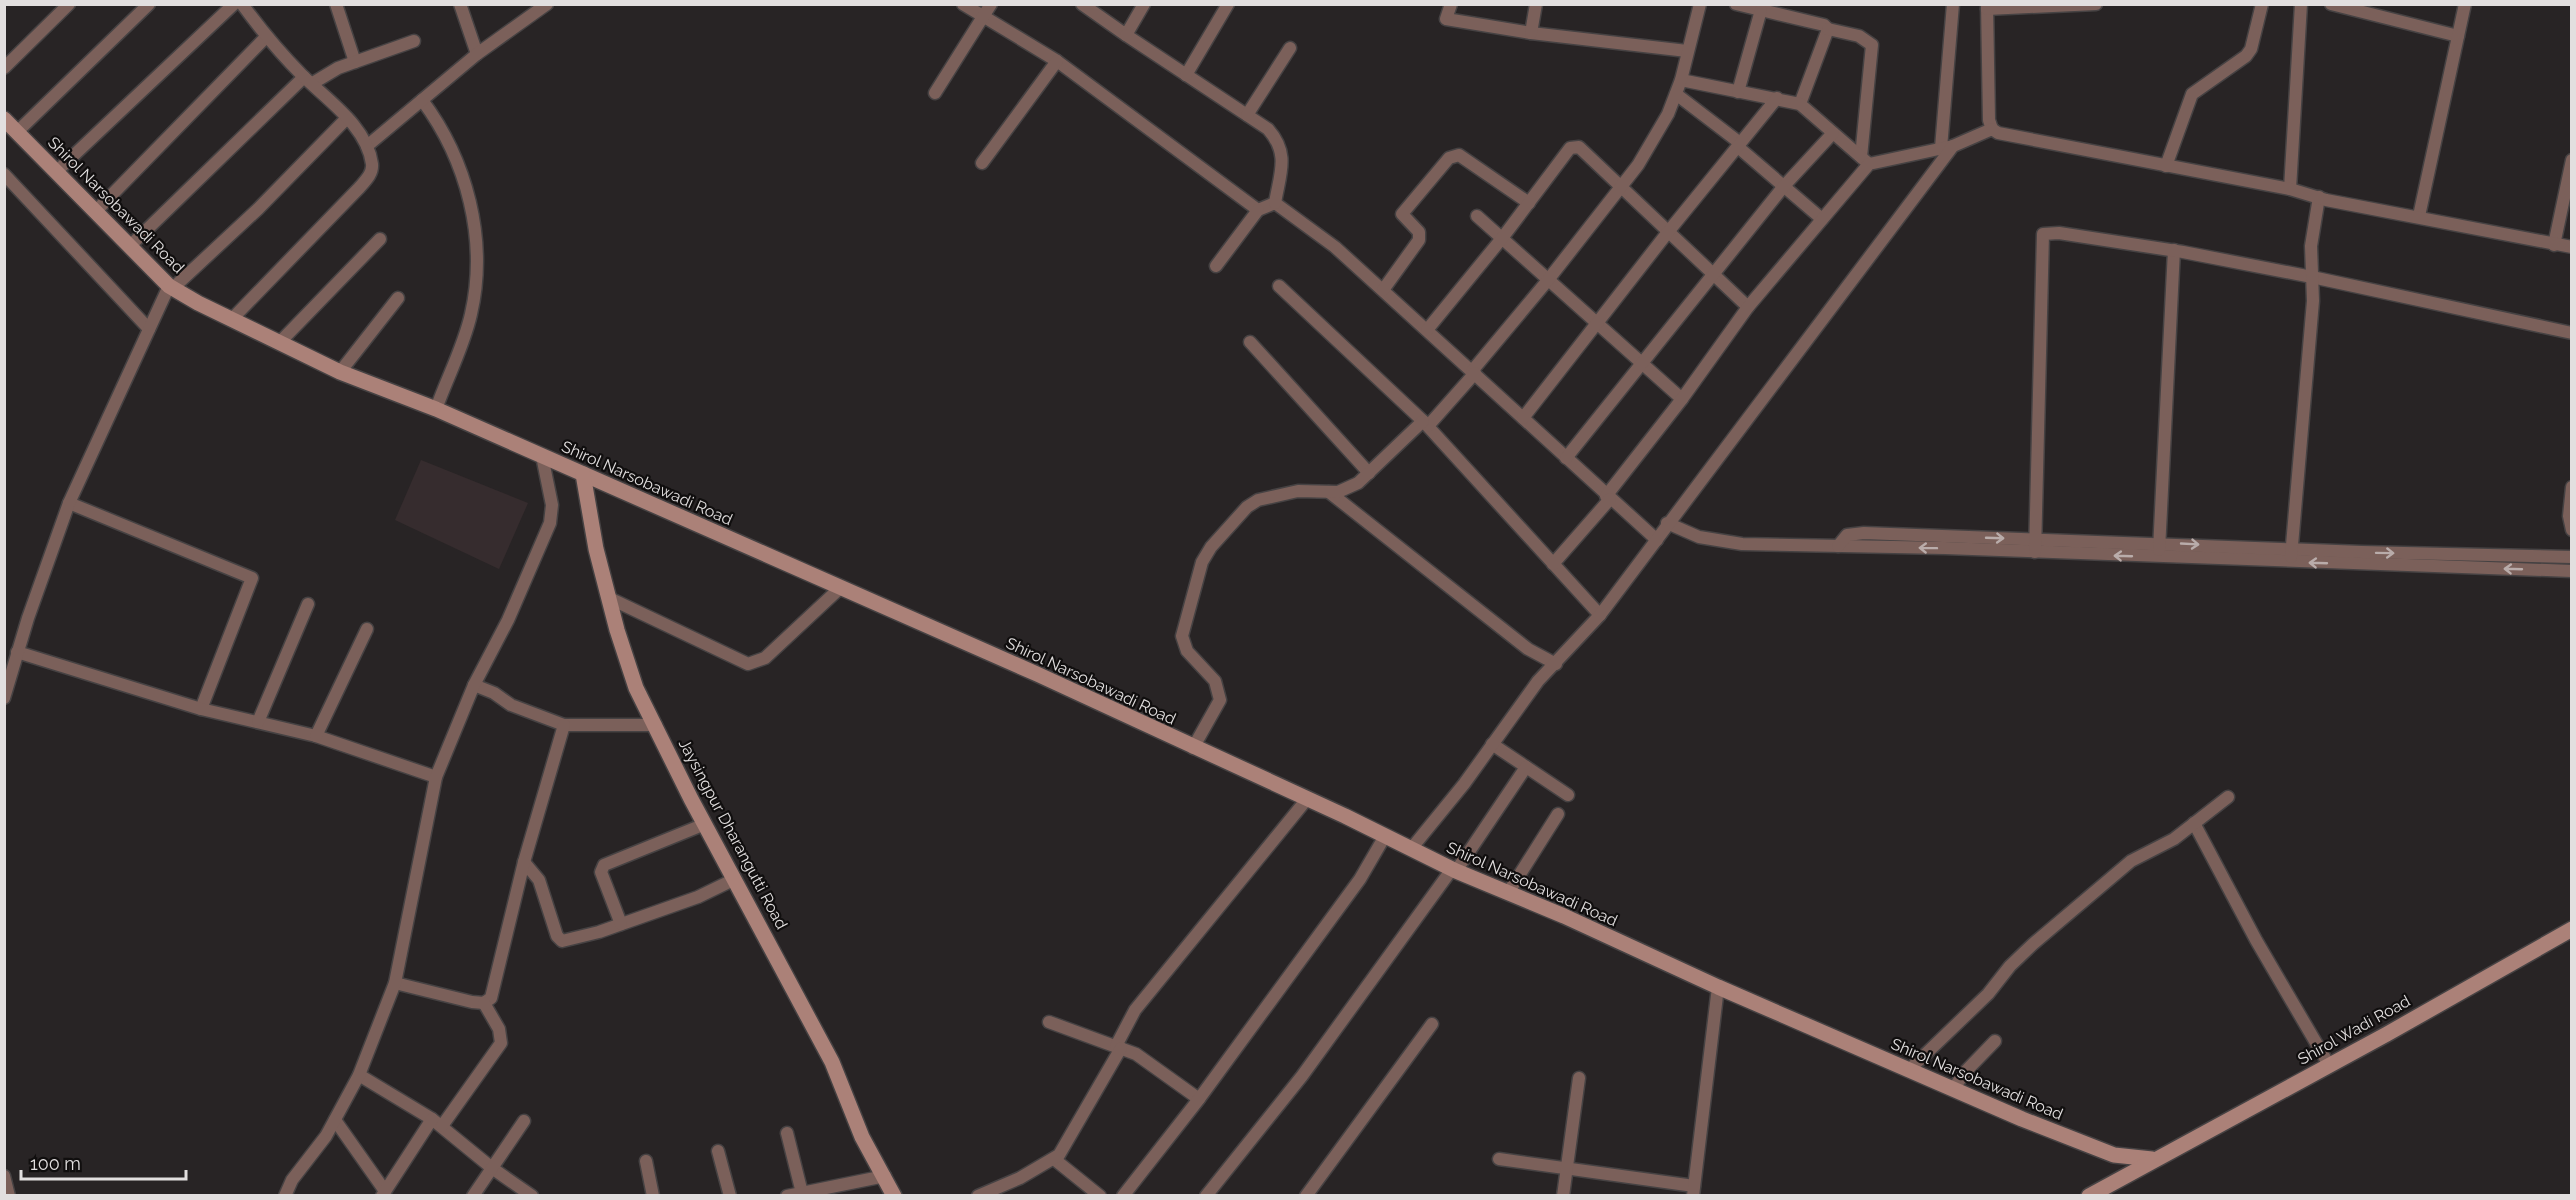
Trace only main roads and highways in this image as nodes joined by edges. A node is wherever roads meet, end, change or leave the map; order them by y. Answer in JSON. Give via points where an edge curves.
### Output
{"nodes":[{"id":1,"x":4,"y":119,"type":"edge"},
{"id":2,"x":583,"y":474,"type":"junction"},
{"id":3,"x":2571,"y":929,"type":"edge"},
{"id":4,"x":2152,"y":1160,"type":"junction"},
{"id":5,"x":894,"y":1196,"type":"edge"},
{"id":6,"x":2089,"y":1196,"type":"edge"}],
"edges":[{"from":1,"to":2,"type":"main road","name":"Shirol Narsobawadi Road","via":[[171,287],[340,372],[436,409]]},
{"from":2,"to":4,"type":"main road","name":"Shirol Narsobawadi Road","via":[[1037,674],[1454,870],[1718,987],[2114,1155]]},
{"from":2,"to":5,"type":"main road","name":"Jaysingpur Dharangutti Road","via":[[596,549],[636,688],[832,1062],[862,1137]]},
{"from":3,"to":4,"type":"main road","name":"Shirol Wadi Road"},
{"from":4,"to":6,"type":"main road"}]}
